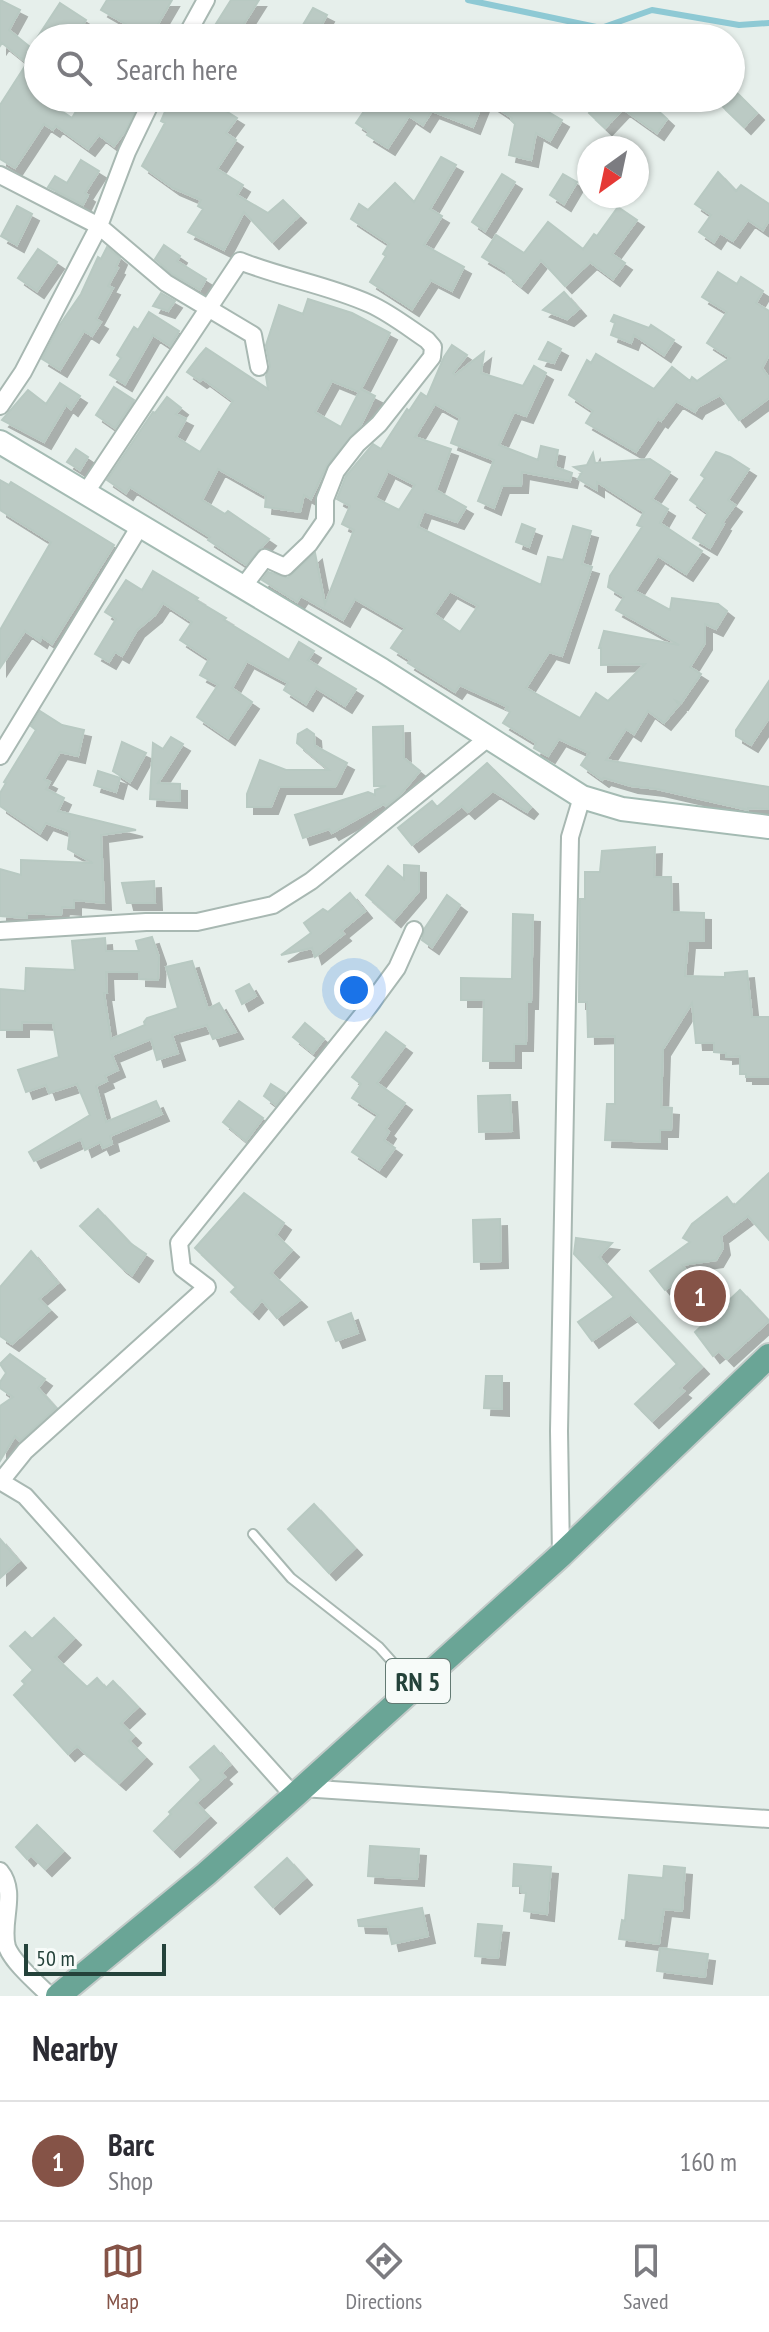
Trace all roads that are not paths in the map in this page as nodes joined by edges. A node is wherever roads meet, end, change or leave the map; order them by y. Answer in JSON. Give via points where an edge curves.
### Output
{"nodes":[{"id":1,"x":206,"y":0,"type":"edge"},
{"id":2,"x":193,"y":24,"type":"edge"},
{"id":3,"x":146,"y":112,"type":"edge"},
{"id":4,"x":0,"y":175,"type":"edge"},
{"id":5,"x":99,"y":226,"type":"junction"},
{"id":6,"x":208,"y":308,"type":"junction"},
{"id":7,"x":259,"y":367,"type":"dead end"},
{"id":8,"x":0,"y":406,"type":"edge"},
{"id":9,"x":0,"y":442,"type":"edge"},
{"id":10,"x":86,"y":492,"type":"junction"},
{"id":11,"x":140,"y":526,"type":"junction"},
{"id":12,"x":242,"y":588,"type":"junction"},
{"id":13,"x":488,"y":738,"type":"junction"},
{"id":14,"x":0,"y":756,"type":"edge"},
{"id":15,"x":582,"y":797,"type":"junction"},
{"id":16,"x":769,"y":827,"type":"edge"},
{"id":17,"x":414,"y":930,"type":"dead end"},
{"id":18,"x":0,"y":931,"type":"edge"},
{"id":19,"x":769,"y":1356,"type":"edge"},
{"id":20,"x":1,"y":1481,"type":"edge"},
{"id":21,"x":253,"y":1534,"type":"dead end"},
{"id":22,"x":561,"y":1555,"type":"junction"},
{"id":23,"x":413,"y":1686,"type":"junction"},
{"id":24,"x":298,"y":1792,"type":"junction"},
{"id":25,"x":769,"y":1819,"type":"edge"},
{"id":26,"x":0,"y":1871,"type":"edge"},
{"id":27,"x":50,"y":1996,"type":"edge"},
{"id":28,"x":58,"y":1996,"type":"edge"}],
"edges":[{"from":1,"to":2,"type":"street"},
{"from":3,"to":5,"type":"street"},
{"from":4,"to":5,"type":"street"},
{"from":5,"to":6,"type":"street","via":[[166,283]]},
{"from":5,"to":8,"type":"street"},
{"from":6,"to":7,"type":"street","via":[[253,335]]},
{"from":6,"to":10,"type":"street"},
{"from":6,"to":12,"type":"street","via":[[240,261],[372,305],[433,347],[432,357],[336,471],[325,499],[325,521],[309,544],[285,567],[265,558]]},
{"from":9,"to":10,"type":"street"},
{"from":10,"to":11,"type":"street"},
{"from":11,"to":12,"type":"street"},
{"from":11,"to":14,"type":"street"},
{"from":12,"to":13,"type":"street"},
{"from":13,"to":15,"type":"street"},
{"from":13,"to":18,"type":"street","via":[[311,881],[273,905],[197,922]]},
{"from":15,"to":16,"type":"street","via":[[622,809]]},
{"from":15,"to":22,"type":"street","via":[[570,837]]},
{"from":17,"to":20,"type":"street","via":[[397,968],[364,1013],[179,1243],[182,1268],[207,1287],[25,1451]]},
{"from":19,"to":22,"type":"main road","number":"RN 5"},
{"from":20,"to":24,"type":"street","via":[[25,1496]]},
{"from":21,"to":23,"type":"lane","via":[[291,1578],[379,1647]]},
{"from":22,"to":23,"type":"main road","number":"RN 5"},
{"from":23,"to":24,"type":"main road","number":"RN 5"},
{"from":24,"to":25,"type":"street"},
{"from":24,"to":28,"type":"main road","number":"RN 5"},
{"from":26,"to":27,"type":"street","via":[[9,1896],[4,1918],[7,1948]]}]}
